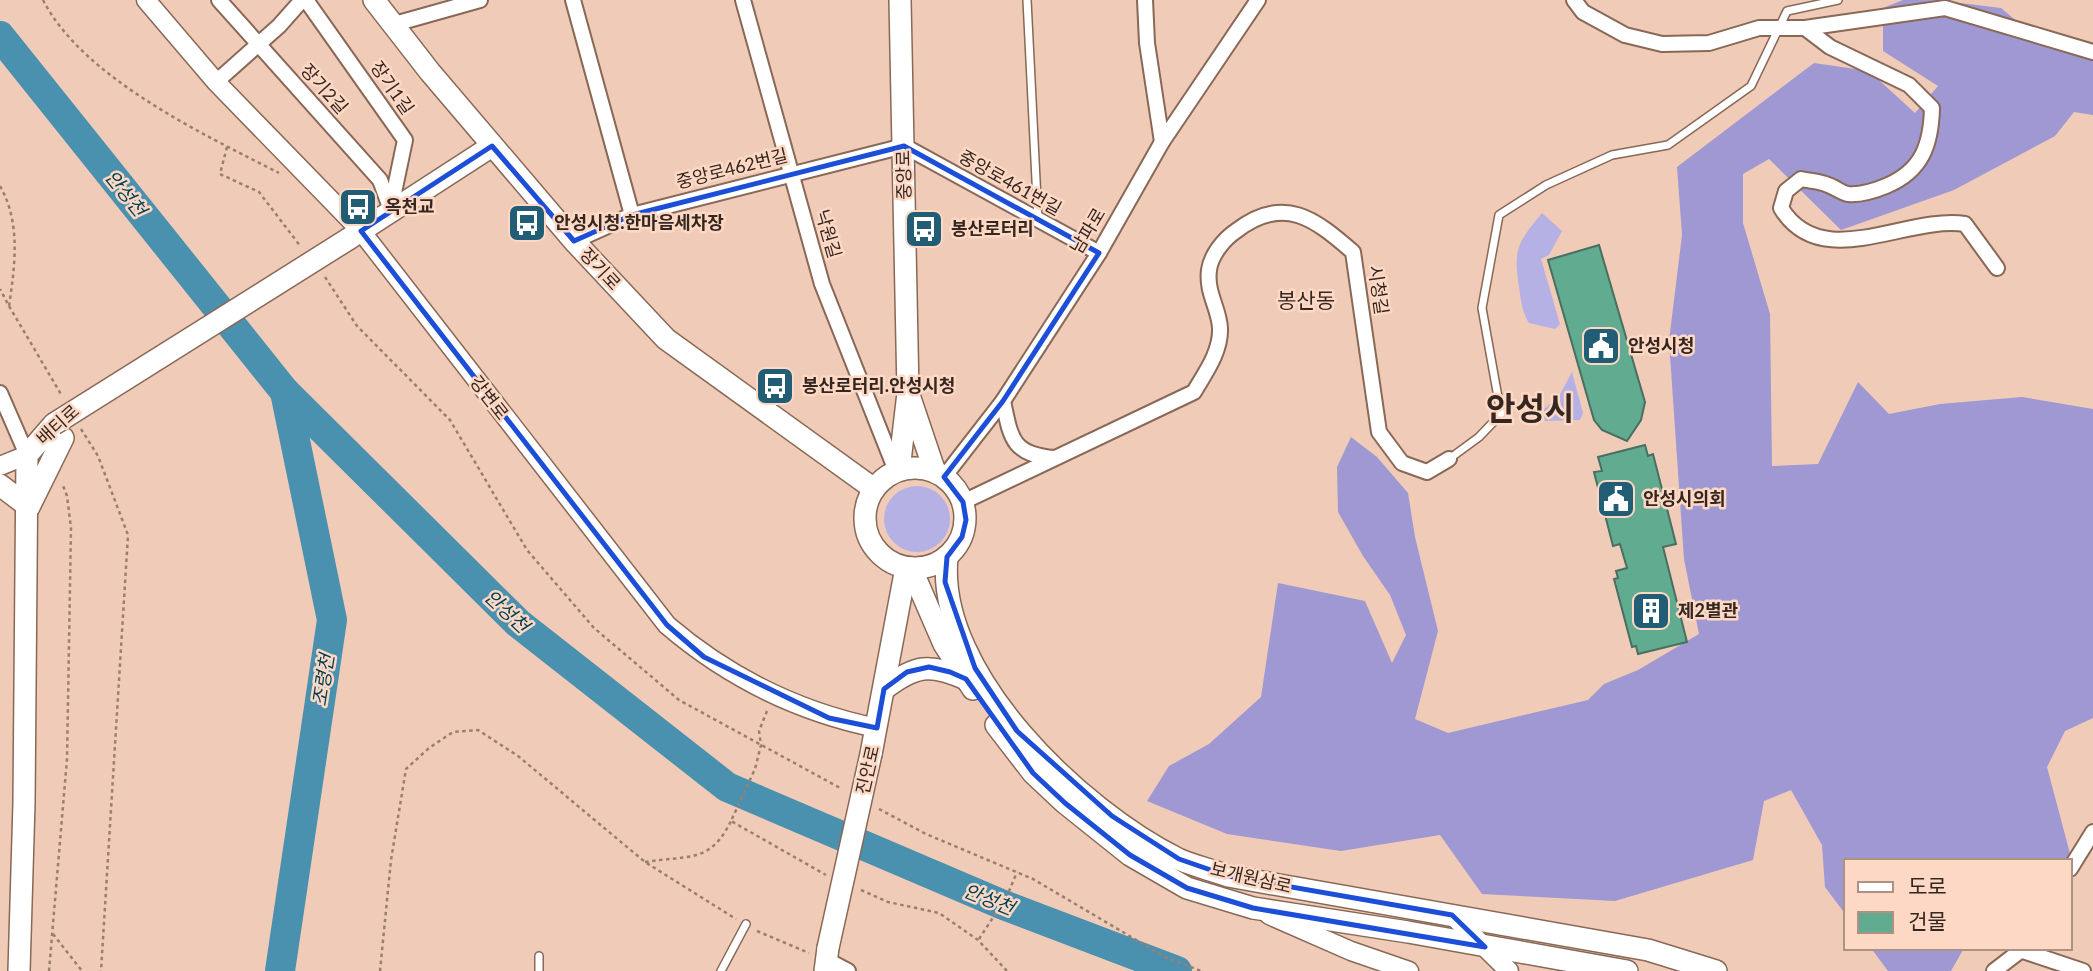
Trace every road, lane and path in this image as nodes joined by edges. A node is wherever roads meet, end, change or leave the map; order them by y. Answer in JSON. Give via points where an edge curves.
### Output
{"nodes":[{"id":1,"x":43,"y":0,"type":"edge"},
{"id":2,"x":146,"y":0,"type":"edge"},
{"id":3,"x":219,"y":0,"type":"edge"},
{"id":4,"x":304,"y":0,"type":"edge"},
{"id":5,"x":374,"y":0,"type":"edge"},
{"id":6,"x":480,"y":0,"type":"edge"},
{"id":7,"x":573,"y":0,"type":"edge"},
{"id":8,"x":743,"y":0,"type":"edge"},
{"id":9,"x":900,"y":0,"type":"edge"},
{"id":10,"x":1027,"y":0,"type":"edge"},
{"id":11,"x":1145,"y":0,"type":"edge"},
{"id":12,"x":1258,"y":0,"type":"edge"},
{"id":13,"x":1574,"y":0,"type":"edge"},
{"id":14,"x":1838,"y":0,"type":"edge"},
{"id":15,"x":391,"y":25,"type":"junction"},
{"id":16,"x":1805,"y":28,"type":"junction"},
{"id":17,"x":1778,"y":29,"type":"junction"},
{"id":18,"x":258,"y":45,"type":"junction"},
{"id":19,"x":2093,"y":52,"type":"edge"},
{"id":20,"x":216,"y":82,"type":"junction"},
{"id":21,"x":1162,"y":142,"type":"junction"},
{"id":22,"x":492,"y":146,"type":"junction"},
{"id":23,"x":904,"y":146,"type":"junction"},
{"id":24,"x":790,"y":175,"type":"junction"},
{"id":25,"x":287,"y":177,"type":"dead end"},
{"id":26,"x":0,"y":186,"type":"edge"},
{"id":27,"x":391,"y":210,"type":"junction"},
{"id":28,"x":632,"y":215,"type":"junction"},
{"id":29,"x":1038,"y":222,"type":"junction"},
{"id":30,"x":355,"y":234,"type":"junction"},
{"id":31,"x":574,"y":242,"type":"junction"},
{"id":32,"x":1099,"y":253,"type":"junction"},
{"id":33,"x":1997,"y":268,"type":"dead end"},
{"id":34,"x":0,"y":289,"type":"edge"},
{"id":35,"x":9,"y":306,"type":"junction"},
{"id":36,"x":0,"y":393,"type":"edge"},
{"id":37,"x":908,"y":393,"type":"junction"},
{"id":38,"x":1003,"y":401,"type":"junction"},
{"id":39,"x":73,"y":408,"type":"junction"},
{"id":40,"x":58,"y":431,"type":"junction"},
{"id":41,"x":27,"y":455,"type":"junction"},
{"id":42,"x":1055,"y":458,"type":"junction"},
{"id":43,"x":1449,"y":458,"type":"joint"},
{"id":44,"x":0,"y":466,"type":"edge"},
{"id":45,"x":897,"y":470,"type":"junction"},
{"id":46,"x":940,"y":475,"type":"junction"},
{"id":47,"x":59,"y":476,"type":"dead end"},
{"id":48,"x":0,"y":485,"type":"edge"},
{"id":49,"x":874,"y":489,"type":"junction"},
{"id":50,"x":963,"y":502,"type":"junction"},
{"id":51,"x":29,"y":507,"type":"junction"},
{"id":52,"x":947,"y":556,"type":"junction"},
{"id":53,"x":909,"y":568,"type":"junction"},
{"id":54,"x":966,"y":679,"type":"junction"},
{"id":55,"x":884,"y":689,"type":"junction"},
{"id":56,"x":774,"y":695,"type":"junction"},
{"id":57,"x":877,"y":728,"type":"junction"},
{"id":58,"x":731,"y":821,"type":"junction"},
{"id":59,"x":2093,"y":832,"type":"edge"},
{"id":60,"x":645,"y":862,"type":"junction"},
{"id":61,"x":2072,"y":866,"type":"edge"},
{"id":62,"x":1017,"y":872,"type":"dead end"},
{"id":63,"x":830,"y":877,"type":"dead end"},
{"id":64,"x":853,"y":887,"type":"dead end"},
{"id":65,"x":1253,"y":908,"type":"junction"},
{"id":66,"x":1452,"y":915,"type":"junction"},
{"id":67,"x":746,"y":924,"type":"junction"},
{"id":68,"x":53,"y":934,"type":"junction"},
{"id":69,"x":978,"y":940,"type":"junction"},
{"id":70,"x":1485,"y":947,"type":"junction"},
{"id":71,"x":2024,"y":950,"type":"edge"},
{"id":72,"x":539,"y":956,"type":"dead end"},
{"id":73,"x":826,"y":960,"type":"edge"},
{"id":74,"x":1615,"y":970,"type":"edge"},
{"id":75,"x":19,"y":971,"type":"edge"},
{"id":76,"x":49,"y":971,"type":"edge"},
{"id":77,"x":82,"y":971,"type":"edge"},
{"id":78,"x":101,"y":971,"type":"edge"},
{"id":79,"x":380,"y":971,"type":"edge"},
{"id":80,"x":539,"y":971,"type":"edge"},
{"id":81,"x":720,"y":971,"type":"edge"},
{"id":82,"x":848,"y":971,"type":"edge"},
{"id":83,"x":1007,"y":971,"type":"edge"},
{"id":84,"x":1409,"y":971,"type":"edge"},
{"id":85,"x":1509,"y":971,"type":"edge"},
{"id":86,"x":1716,"y":971,"type":"edge"},
{"id":87,"x":1994,"y":971,"type":"edge"},
{"id":88,"x":2083,"y":971,"type":"edge"}],
"edges":[{"from":1,"to":25,"type":"path","via":[[56,25],[113,79]]},
{"from":2,"to":20,"type":"street","name":"강변로"},
{"from":3,"to":18,"type":"street","name":"장기2길"},
{"from":4,"to":18,"type":"street"},
{"from":4,"to":27,"type":"street","name":"장기1길","via":[[405,140]]},
{"from":5,"to":15,"type":"main road","name":"장기로"},
{"from":6,"to":15,"type":"street"},
{"from":7,"to":28,"type":"street"},
{"from":8,"to":24,"type":"street","name":"낙원길"},
{"from":9,"to":23,"type":"main road","name":"중앙로"},
{"from":10,"to":29,"type":"lane"},
{"from":11,"to":21,"type":"street"},
{"from":12,"to":21,"type":"street","name":"남파로"},
{"from":13,"to":17,"type":"street","via":[[1583,12],[1625,35],[1662,44],[1709,43],[1759,27]]},
{"from":14,"to":17,"type":"lane","via":[[1787,11]]},
{"from":15,"to":22,"type":"main road","name":"장기로"},
{"from":16,"to":17,"type":"street"},
{"from":16,"to":19,"type":"street","via":[[1945,8]]},
{"from":16,"to":33,"type":"street","via":[[1830,47],[1909,85],[1932,108],[1932,125],[1921,162],[1902,179],[1872,191],[1845,194],[1826,183],[1801,179],[1786,191],[1781,208],[1790,222],[1830,241],[1914,225],[1965,224]]},
{"from":17,"to":43,"type":"lane","via":[[1751,86],[1668,145],[1612,155],[1546,185],[1499,215],[1482,308],[1501,414]]},
{"from":18,"to":20,"type":"street"},
{"from":18,"to":27,"type":"street","name":"장기2길","via":[[380,180]]},
{"from":20,"to":30,"type":"street","name":"강변로"},
{"from":21,"to":32,"type":"street","name":"남파로"},
{"from":22,"to":27,"type":"main road","name":"배티로"},
{"from":22,"to":31,"type":"main road","name":"장기로"},
{"from":23,"to":24,"type":"street","name":"중앙로462번길"},
{"from":23,"to":29,"type":"street","name":"중앙로461번길"},
{"from":23,"to":37,"type":"main road","name":"중앙로"},
{"from":24,"to":28,"type":"street","name":"중앙로462번길"},
{"from":24,"to":45,"type":"street","name":"낙원길","via":[[822,284]]},
{"from":26,"to":35,"type":"path","via":[[12,207],[15,264]]},
{"from":27,"to":30,"type":"main road","name":"배티로"},
{"from":28,"to":31,"type":"street","name":"중앙로462번길"},
{"from":29,"to":32,"type":"street","name":"중앙로461번길"},
{"from":30,"to":39,"type":"main road","name":"배티로","bridge":true},
{"from":30,"to":56,"type":"street","name":"강변로","via":[[667,625],[704,657]]},
{"from":31,"to":49,"type":"main road","name":"장기로","via":[[666,339]]},
{"from":32,"to":38,"type":"street","name":"남파로"},
{"from":34,"to":35,"type":"path"},
{"from":35,"to":39,"type":"path"},
{"from":36,"to":41,"type":"street"},
{"from":37,"to":45,"type":"main road","name":"중앙로"},
{"from":37,"to":46,"type":"main road","name":"중앙로"},
{"from":38,"to":42,"type":"street","via":[[1014,442],[1022,452]]},
{"from":38,"to":46,"type":"street","name":"남파로"},
{"from":39,"to":40,"type":"main road","name":"배티로","bridge":true},
{"from":39,"to":78,"type":"path","via":[[128,535]]},
{"from":40,"to":41,"type":"main road","name":"배티로"},
{"from":40,"to":51,"type":"main road"},
{"from":41,"to":44,"type":"street"},
{"from":41,"to":51,"type":"main road","name":"배티로"},
{"from":42,"to":43,"type":"street","name":"시청길","via":[[1194,392],[1213,359],[1220,327],[1209,296],[1209,267],[1224,239],[1251,219],[1287,211],[1319,222],[1353,253],[1379,432],[1402,463],[1427,472]]},
{"from":42,"to":50,"type":"street","name":"시청길"},
{"from":45,"to":46,"type":"main road","via":[[917,468]]},
{"from":45,"to":49,"type":"main road"},
{"from":46,"to":50,"type":"main road","via":[[956,488]]},
{"from":47,"to":68,"type":"path","via":[[71,528],[67,759]]},
{"from":48,"to":51,"type":"main road"},
{"from":49,"to":53,"type":"main road","via":[[866,512],[867,535],[883,556]]},
{"from":50,"to":52,"type":"main road","via":[[966,520],[962,537]]},
{"from":51,"to":75,"type":"main road","name":"배티로"},
{"from":52,"to":53,"type":"main road","via":[[934,565]]},
{"from":52,"to":66,"type":"main road","name":"보개원삼로","via":[[944,582],[975,668],[1017,730],[1112,816],[1179,859],[1228,876]]},
{"from":53,"to":54,"type":"main road","name":"보개원삼로","via":[[944,644]]},
{"from":53,"to":55,"type":"main road","name":"진안로"},
{"from":54,"to":55,"type":"main road","via":[[929,667],[907,672]]},
{"from":54,"to":65,"type":"main road","name":"보개원삼로","via":[[1033,773],[1075,812],[1130,855],[1187,888]]},
{"from":55,"to":57,"type":"main road","name":"진안로"},
{"from":56,"to":57,"type":"street","name":"강변로","via":[[829,718]]},
{"from":56,"to":58,"type":"path","via":[[759,731],[755,769]]},
{"from":57,"to":73,"type":"main road","name":"진안로","bridge":true},
{"from":58,"to":60,"type":"path","via":[[720,844],[700,855]]},
{"from":58,"to":63,"type":"path"},
{"from":59,"to":61,"type":"street"},
{"from":60,"to":67,"type":"path"},
{"from":60,"to":79,"type":"path","via":[[519,756],[478,730],[453,732],[406,769]]},
{"from":62,"to":69,"type":"path"},
{"from":64,"to":69,"type":"path","via":[[888,902],[939,913]]},
{"from":65,"to":70,"type":"main road","name":"보개원삼로"},
{"from":65,"to":84,"type":"street"},
{"from":66,"to":70,"type":"street"},
{"from":66,"to":86,"type":"main road","name":"보개원삼로","via":[[1648,950]]},
{"from":67,"to":73,"type":"path"},
{"from":67,"to":81,"type":"lane"},
{"from":68,"to":76,"type":"path"},
{"from":68,"to":77,"type":"path"},
{"from":69,"to":83,"type":"path"},
{"from":70,"to":74,"type":"main road","name":"보개원삼로"},
{"from":70,"to":85,"type":"street"},
{"from":71,"to":87,"type":"street"},
{"from":71,"to":88,"type":"street"},
{"from":72,"to":80,"type":"lane"},
{"from":73,"to":82,"type":"street"}]}
